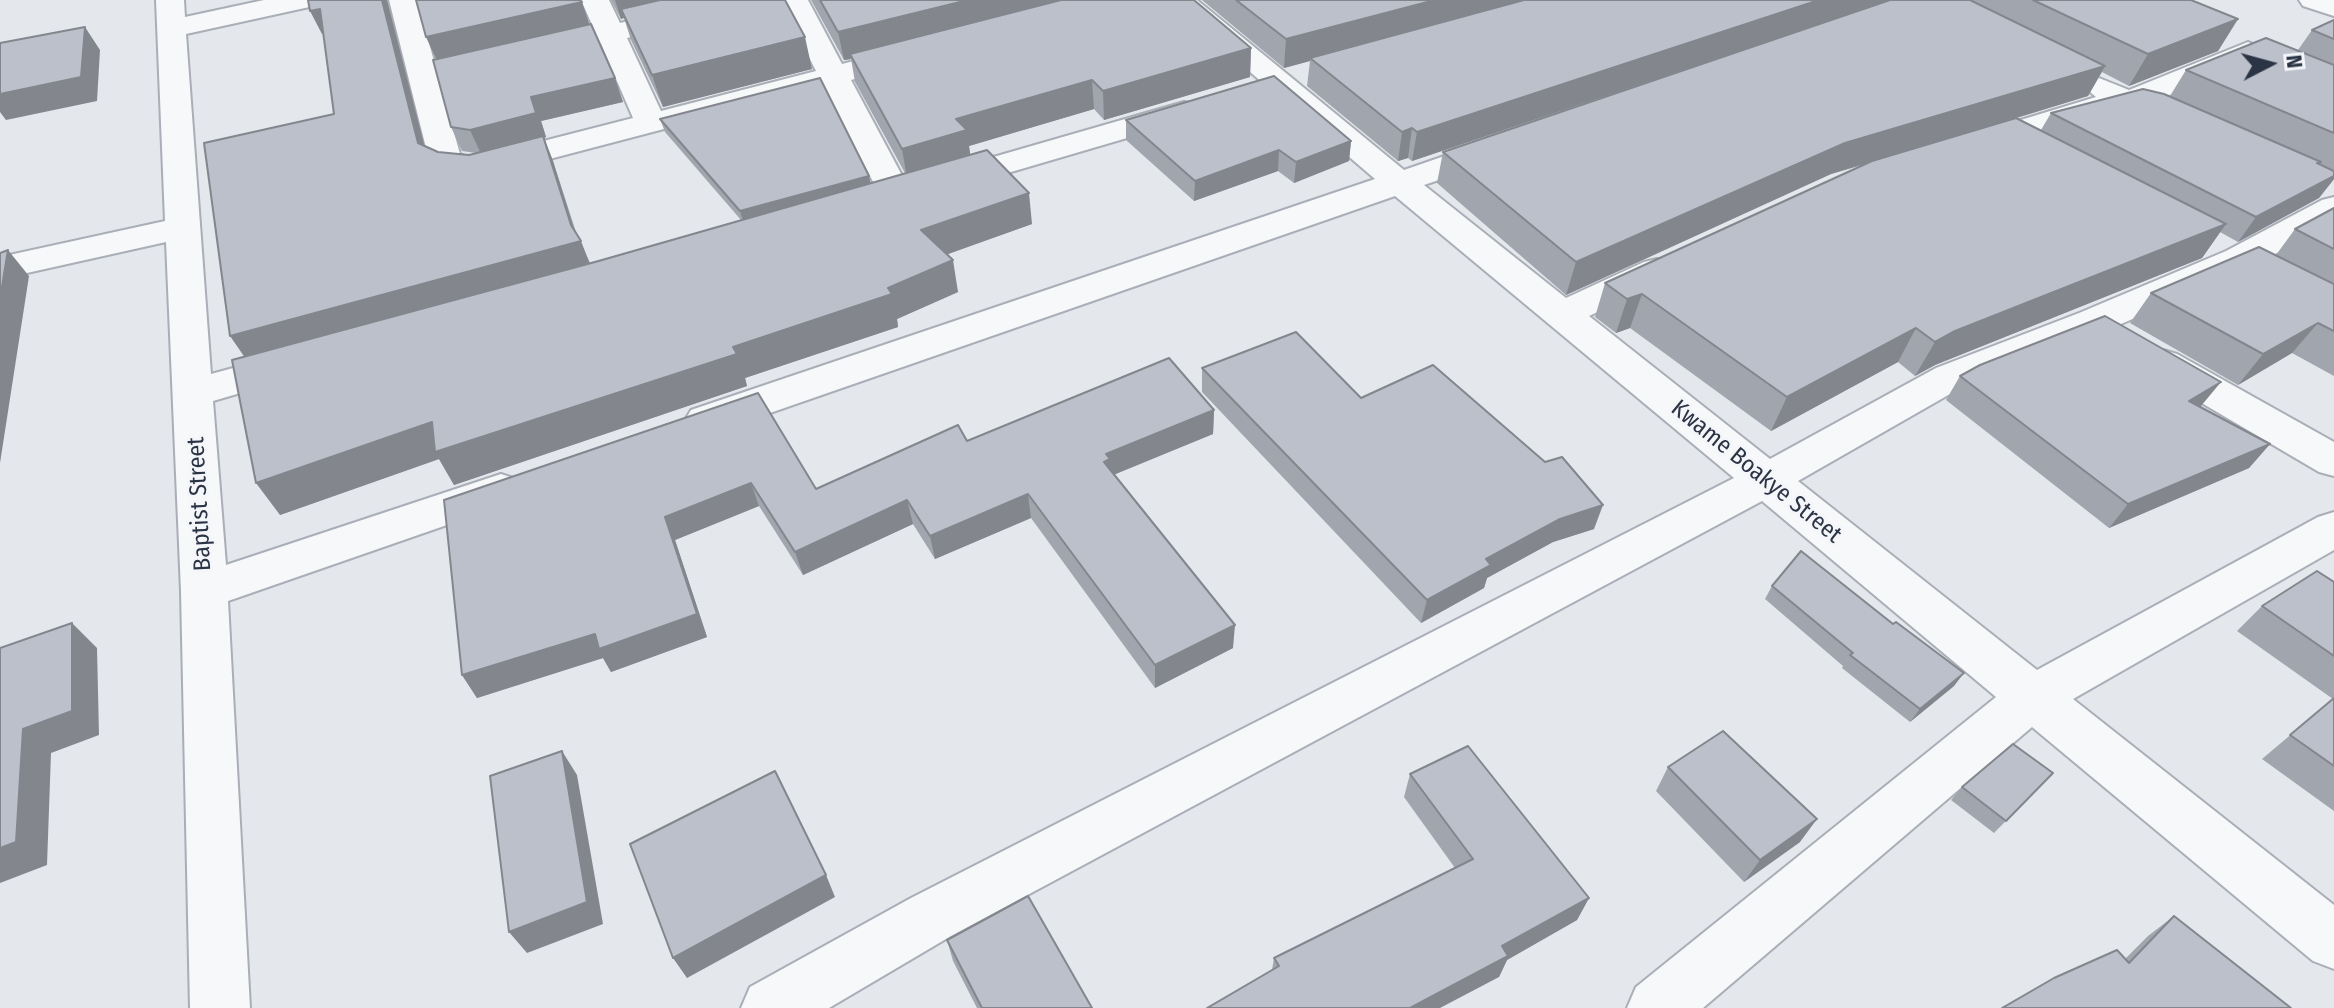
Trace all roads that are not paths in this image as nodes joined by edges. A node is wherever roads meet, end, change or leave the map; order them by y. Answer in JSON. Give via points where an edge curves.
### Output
{"nodes":[{"id":1,"x":304,"y":0,"type":"edge"},
{"id":2,"x":403,"y":0,"type":"edge"},
{"id":3,"x":595,"y":0,"type":"edge"},
{"id":4,"x":752,"y":0,"type":"edge"},
{"id":5,"x":794,"y":0,"type":"edge"},
{"id":6,"x":1180,"y":0,"type":"edge"},
{"id":7,"x":2313,"y":0,"type":"edge"},
{"id":8,"x":2334,"y":8,"type":"edge"},
{"id":9,"x":171,"y":14,"type":"edge"},
{"id":10,"x":610,"y":33,"type":"junction"},
{"id":11,"x":938,"y":47,"type":"edge"},
{"id":12,"x":516,"y":55,"type":"edge"},
{"id":13,"x":455,"y":70,"type":"edge"},
{"id":14,"x":2071,"y":73,"type":"edge"},
{"id":15,"x":831,"y":76,"type":"junction"},
{"id":16,"x":424,"y":77,"type":"junction"},
{"id":17,"x":1295,"y":77,"type":"junction"},
{"id":18,"x":2334,"y":89,"type":"edge"},
{"id":19,"x":2128,"y":101,"type":"junction"},
{"id":20,"x":2173,"y":113,"type":"edge"},
{"id":21,"x":651,"y":123,"type":"junction"},
{"id":22,"x":1535,"y":136,"type":"edge"},
{"id":23,"x":2002,"y":136,"type":"junction"},
{"id":24,"x":1944,"y":154,"type":"edge"},
{"id":25,"x":2043,"y":158,"type":"edge"},
{"id":26,"x":1400,"y":183,"type":"junction"},
{"id":27,"x":2327,"y":191,"type":"edge"},
{"id":28,"x":183,"y":228,"type":"junction"},
{"id":29,"x":2197,"y":237,"type":"edge"},
{"id":30,"x":1688,"y":256,"type":"edge"},
{"id":31,"x":2239,"y":259,"type":"junction"},
{"id":32,"x":0,"y":268,"type":"edge"},
{"id":33,"x":2280,"y":281,"type":"edge"},
{"id":34,"x":1562,"y":314,"type":"junction"},
{"id":35,"x":2092,"y":322,"type":"junction"},
{"id":36,"x":317,"y":358,"type":"edge"},
{"id":37,"x":194,"y":393,"type":"junction"},
{"id":38,"x":673,"y":431,"type":"edge"},
{"id":39,"x":2334,"y":461,"type":"edge"},
{"id":40,"x":537,"y":477,"type":"edge"},
{"id":41,"x":1766,"y":480,"type":"junction"},
{"id":42,"x":2334,"y":529,"type":"edge"},
{"id":43,"x":204,"y":591,"type":"junction"},
{"id":44,"x":2032,"y":697,"type":"junction"},
{"id":45,"x":2334,"y":941,"type":"edge"},
{"id":46,"x":220,"y":1008,"type":"edge"},
{"id":47,"x":771,"y":1008,"type":"edge"},
{"id":48,"x":1657,"y":1008,"type":"edge"}],
"edges":[{"from":1,"to":9,"type":"street"},
{"from":2,"to":16,"type":"street"},
{"from":3,"to":10,"type":"street"},
{"from":4,"to":10,"type":"street"},
{"from":5,"to":15,"type":"street"},
{"from":6,"to":17,"type":"street","name":"Kwame Boakye Street"},
{"from":7,"to":8,"type":"street"},
{"from":9,"to":28,"type":"street","name":"Baptist Street"},
{"from":10,"to":12,"type":"street"},
{"from":10,"to":21,"type":"street"},
{"from":11,"to":15,"type":"street"},
{"from":13,"to":16,"type":"street"},
{"from":14,"to":19,"type":"street"},
{"from":15,"to":17,"type":"street","via":[[881,200]]},
{"from":15,"to":21,"type":"street"},
{"from":16,"to":21,"type":"street","via":[[445,160],[462,167],[481,167]]},
{"from":17,"to":26,"type":"street","name":"Kwame Boakye Street"},
{"from":18,"to":19,"type":"street","via":[[2248,51]]},
{"from":19,"to":20,"type":"street"},
{"from":19,"to":23,"type":"street"},
{"from":22,"to":26,"type":"street"},
{"from":23,"to":24,"type":"street"},
{"from":23,"to":25,"type":"street"},
{"from":26,"to":34,"type":"street","name":"Kwame Boakye Street"},
{"from":26,"to":38,"type":"street"},
{"from":27,"to":31,"type":"street"},
{"from":28,"to":32,"type":"street"},
{"from":28,"to":37,"type":"street","name":"Baptist Street"},
{"from":29,"to":31,"type":"street"},
{"from":30,"to":34,"type":"street"},
{"from":31,"to":33,"type":"street"},
{"from":31,"to":35,"type":"street"},
{"from":34,"to":41,"type":"street","name":"Kwame Boakye Street"},
{"from":35,"to":39,"type":"street"},
{"from":35,"to":41,"type":"street","via":[[1950,377]]},
{"from":36,"to":37,"type":"street"},
{"from":37,"to":43,"type":"street","name":"Baptist Street"},
{"from":40,"to":43,"type":"street"},
{"from":41,"to":44,"type":"street","name":"Kwame Boakye Street"},
{"from":41,"to":47,"type":"street","via":[[931,917]]},
{"from":42,"to":44,"type":"street"},
{"from":43,"to":46,"type":"street","name":"Baptist Street"},
{"from":44,"to":45,"type":"street","name":"Kwame Boakye Street"},
{"from":44,"to":48,"type":"street"}]}
